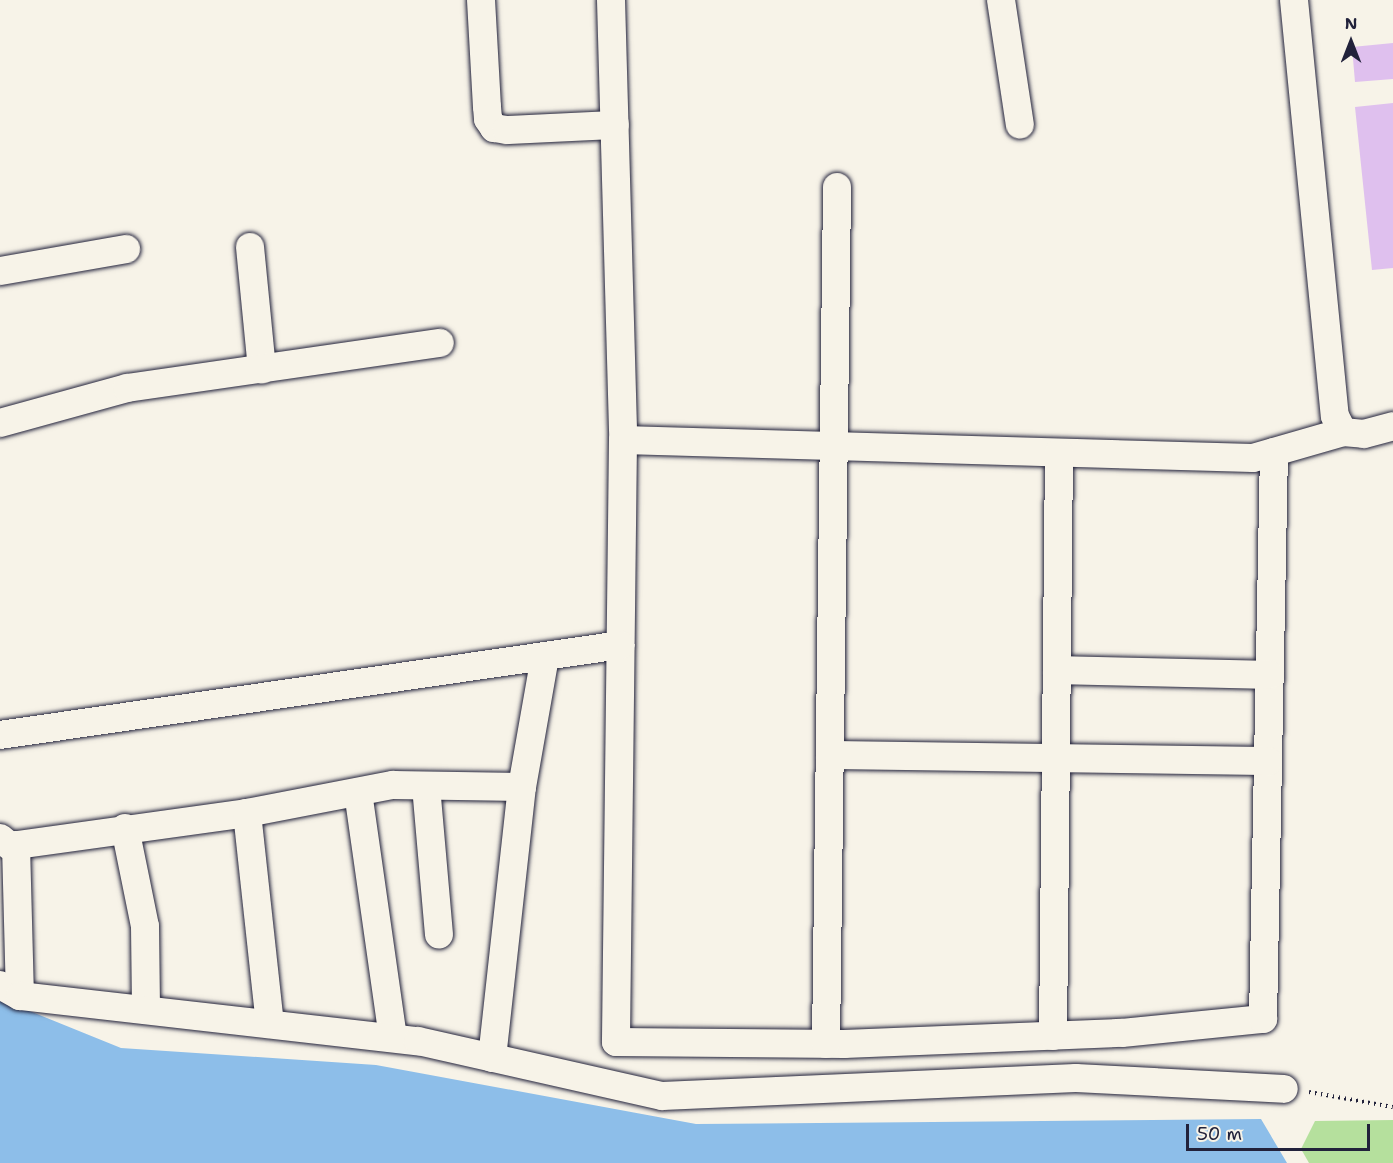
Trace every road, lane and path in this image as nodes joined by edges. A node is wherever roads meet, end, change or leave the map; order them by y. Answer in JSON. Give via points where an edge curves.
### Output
{"nodes":[{"id":1,"x":481,"y":0,"type":"edge"},
{"id":2,"x":611,"y":0,"type":"edge"},
{"id":3,"x":1001,"y":0,"type":"edge"},
{"id":4,"x":1294,"y":0,"type":"edge"},
{"id":5,"x":615,"y":125,"type":"junction"},
{"id":6,"x":1020,"y":125,"type":"dead end"},
{"id":7,"x":837,"y":187,"type":"dead end"},
{"id":8,"x":250,"y":247,"type":"dead end"},
{"id":9,"x":126,"y":249,"type":"dead end"},
{"id":10,"x":0,"y":271,"type":"edge"},
{"id":11,"x":440,"y":343,"type":"dead end"},
{"id":12,"x":262,"y":369,"type":"junction"},
{"id":13,"x":0,"y":423,"type":"edge"},
{"id":14,"x":1393,"y":426,"type":"edge"},
{"id":15,"x":1343,"y":432,"type":"junction"},
{"id":16,"x":623,"y":440,"type":"junction"},
{"id":17,"x":835,"y":447,"type":"junction"},
{"id":18,"x":1274,"y":452,"type":"junction"},
{"id":19,"x":1059,"y":453,"type":"junction"},
{"id":20,"x":621,"y":645,"type":"junction"},
{"id":21,"x":545,"y":656,"type":"junction"},
{"id":22,"x":1057,"y":670,"type":"junction"},
{"id":23,"x":1270,"y":675,"type":"junction"},
{"id":24,"x":0,"y":735,"type":"edge"},
{"id":25,"x":830,"y":755,"type":"junction"},
{"id":26,"x":1056,"y":757,"type":"junction"},
{"id":27,"x":1268,"y":761,"type":"junction"},
{"id":28,"x":426,"y":786,"type":"junction"},
{"id":29,"x":522,"y":787,"type":"junction"},
{"id":30,"x":358,"y":792,"type":"junction"},
{"id":31,"x":247,"y":813,"type":"junction"},
{"id":32,"x":125,"y":828,"type":"junction"},
{"id":33,"x":8,"y":841,"type":"edge"},
{"id":34,"x":439,"y":934,"type":"dead end"},
{"id":35,"x":10,"y":991,"type":"edge"},
{"id":36,"x":146,"y":1010,"type":"junction"},
{"id":37,"x":270,"y":1024,"type":"junction"},
{"id":38,"x":1053,"y":1036,"type":"junction"},
{"id":39,"x":393,"y":1038,"type":"junction"},
{"id":40,"x":826,"y":1044,"type":"junction"},
{"id":41,"x":492,"y":1058,"type":"junction"},
{"id":42,"x":1284,"y":1089,"type":"joint"},
{"id":43,"x":1393,"y":1107,"type":"edge"}],
"edges":[{"from":1,"to":5,"type":"street","via":[[488,119],[494,128]]},
{"from":2,"to":5,"type":"street"},
{"from":3,"to":6,"type":"street"},
{"from":4,"to":15,"type":"street","via":[[1335,416]]},
{"from":5,"to":16,"type":"street"},
{"from":7,"to":17,"type":"street"},
{"from":8,"to":12,"type":"street"},
{"from":9,"to":10,"type":"street"},
{"from":11,"to":12,"type":"street"},
{"from":12,"to":13,"type":"street","via":[[127,388]]},
{"from":14,"to":15,"type":"street","via":[[1364,434]]},
{"from":15,"to":18,"type":"street"},
{"from":16,"to":17,"type":"street"},
{"from":16,"to":20,"type":"street"},
{"from":17,"to":19,"type":"street"},
{"from":17,"to":25,"type":"street"},
{"from":18,"to":19,"type":"street","via":[[1253,458]]},
{"from":18,"to":23,"type":"street"},
{"from":19,"to":22,"type":"street"},
{"from":20,"to":21,"type":"street"},
{"from":20,"to":40,"type":"street","via":[[616,1042]]},
{"from":21,"to":24,"type":"street"},
{"from":21,"to":29,"type":"street"},
{"from":22,"to":23,"type":"street"},
{"from":22,"to":26,"type":"street"},
{"from":23,"to":27,"type":"street"},
{"from":25,"to":26,"type":"street"},
{"from":25,"to":40,"type":"street"},
{"from":26,"to":27,"type":"street"},
{"from":26,"to":38,"type":"street"},
{"from":27,"to":38,"type":"street","via":[[1263,1019]]},
{"from":28,"to":29,"type":"street"},
{"from":28,"to":30,"type":"street","via":[[393,785]]},
{"from":28,"to":34,"type":"street"},
{"from":29,"to":41,"type":"street"},
{"from":30,"to":31,"type":"street"},
{"from":30,"to":39,"type":"street"},
{"from":31,"to":32,"type":"street"},
{"from":31,"to":37,"type":"street"},
{"from":32,"to":33,"type":"street"},
{"from":32,"to":36,"type":"street","via":[[145,926]]},
{"from":33,"to":35,"type":"street"},
{"from":35,"to":36,"type":"street"},
{"from":36,"to":37,"type":"street"},
{"from":37,"to":39,"type":"street"},
{"from":38,"to":40,"type":"street"},
{"from":39,"to":41,"type":"street"},
{"from":41,"to":42,"type":"street","via":[[662,1096],[1076,1078]]},
{"from":42,"to":43,"type":"path"}]}
